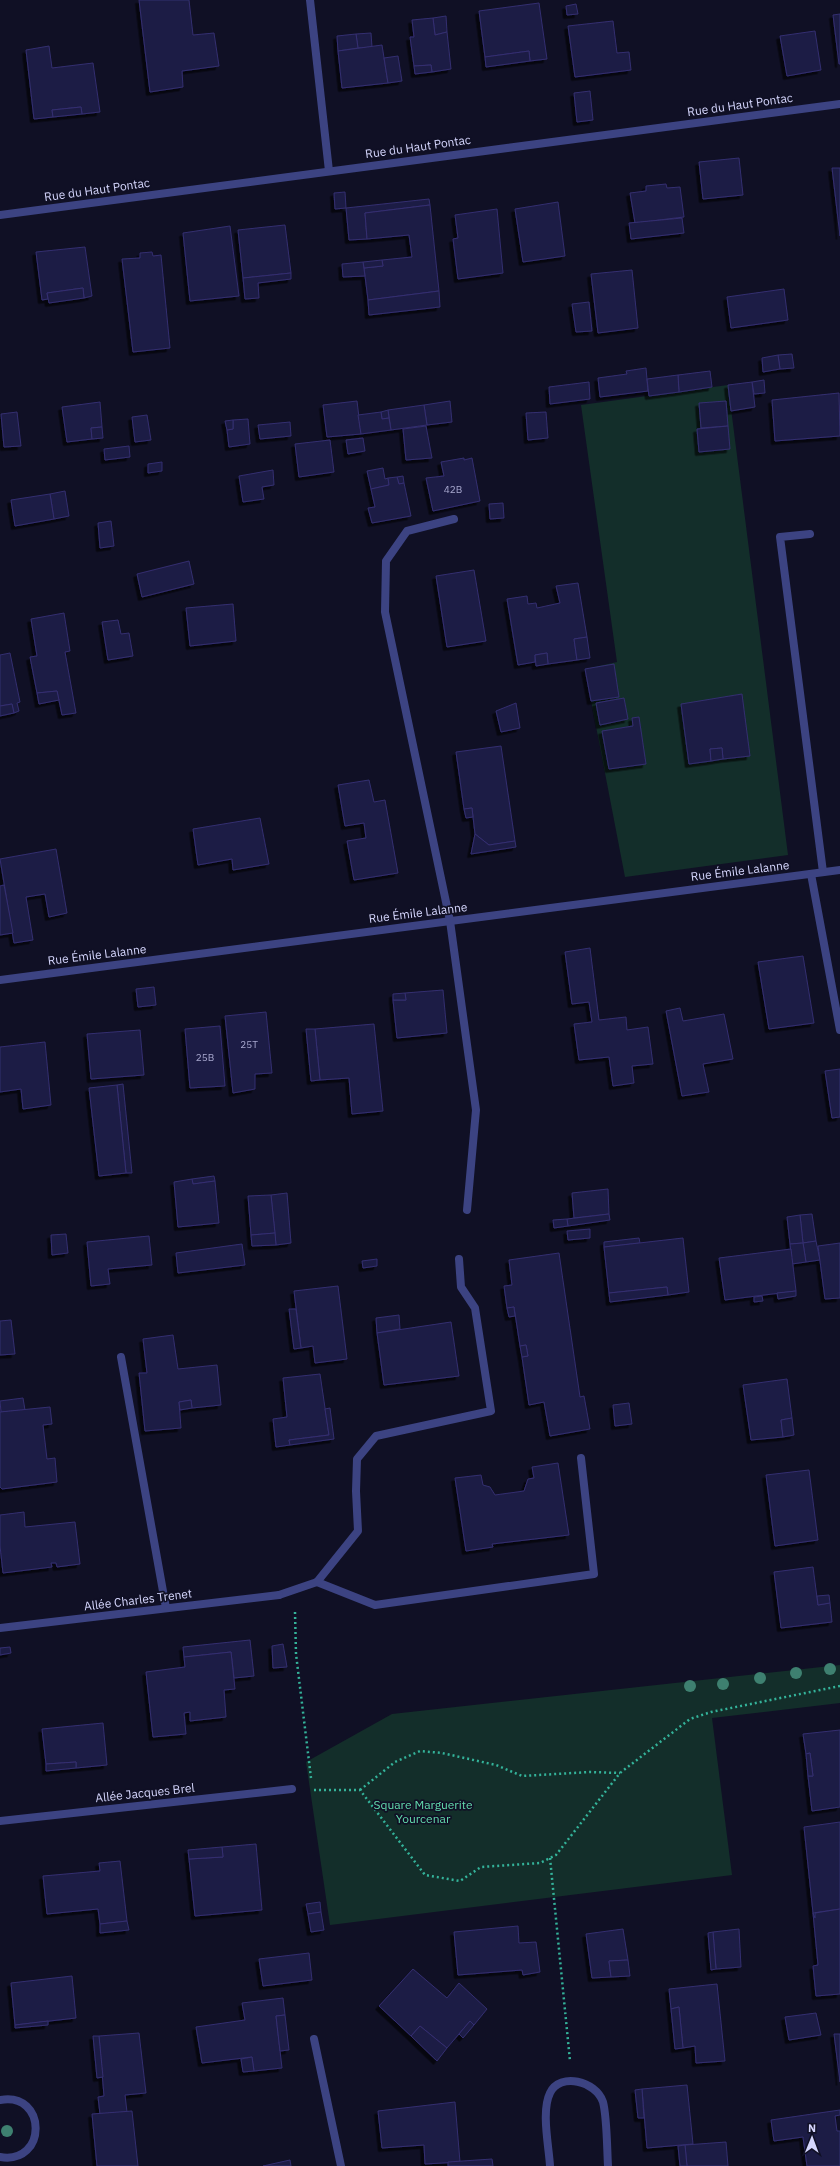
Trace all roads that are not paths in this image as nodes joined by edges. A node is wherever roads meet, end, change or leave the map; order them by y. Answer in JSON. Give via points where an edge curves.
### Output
{"nodes":[{"id":1,"x":310,"y":0,"type":"edge"},
{"id":2,"x":840,"y":104,"type":"edge"},
{"id":3,"x":329,"y":171,"type":"junction"},
{"id":4,"x":0,"y":215,"type":"edge"},
{"id":5,"x":454,"y":519,"type":"dead end"},
{"id":6,"x":810,"y":534,"type":"dead end"},
{"id":7,"x":840,"y":870,"type":"edge"},
{"id":8,"x":823,"y":872,"type":"junction"},
{"id":9,"x":811,"y":874,"type":"junction"},
{"id":10,"x":450,"y":921,"type":"junction"},
{"id":11,"x":0,"y":980,"type":"edge"},
{"id":12,"x":840,"y":1030,"type":"edge"},
{"id":13,"x":467,"y":1210,"type":"dead end"},
{"id":14,"x":459,"y":1259,"type":"dead end"},
{"id":15,"x":121,"y":1356,"type":"dead end"},
{"id":16,"x":581,"y":1458,"type":"dead end"},
{"id":17,"x":318,"y":1582,"type":"junction"},
{"id":18,"x":166,"y":1608,"type":"junction"},
{"id":19,"x":0,"y":1628,"type":"edge"},
{"id":20,"x":292,"y":1789,"type":"dead end"},
{"id":21,"x":0,"y":1821,"type":"edge"},
{"id":22,"x":314,"y":2039,"type":"dead end"},
{"id":23,"x":0,"y":2100,"type":"edge"},
{"id":24,"x":6,"y":2160,"type":"edge"},
{"id":25,"x":340,"y":2166,"type":"edge"},
{"id":26,"x":550,"y":2166,"type":"edge"},
{"id":27,"x":608,"y":2166,"type":"edge"}],
"edges":[{"from":1,"to":3,"type":"street"},
{"from":2,"to":3,"type":"street","name":"Rue du Haut Pontac"},
{"from":3,"to":4,"type":"street","name":"Rue du Haut Pontac"},
{"from":5,"to":10,"type":"street","via":[[407,531],[386,561],[385,612]]},
{"from":6,"to":8,"type":"street","via":[[780,537]]},
{"from":7,"to":8,"type":"street","name":"Rue Émile Lalanne"},
{"from":8,"to":9,"type":"street","name":"Rue Émile Lalanne"},
{"from":9,"to":10,"type":"street","name":"Rue Émile Lalanne"},
{"from":9,"to":12,"type":"street"},
{"from":10,"to":11,"type":"street","name":"Rue Émile Lalanne"},
{"from":10,"to":13,"type":"street","via":[[476,1110]]},
{"from":14,"to":17,"type":"street","via":[[461,1287],[475,1308],[491,1411],[376,1436],[357,1459],[358,1530]]},
{"from":15,"to":18,"type":"street"},
{"from":16,"to":17,"type":"street","via":[[594,1574],[375,1605]]},
{"from":17,"to":18,"type":"street","name":"Allée Charles Trenet","via":[[279,1595]]},
{"from":18,"to":19,"type":"street","name":"Allée Charles Trenet"},
{"from":20,"to":21,"type":"street","name":"Allée Jacques Brel"},
{"from":22,"to":25,"type":"street"},
{"from":23,"to":24,"type":"street","via":[[15,2100],[24,2104],[30,2110],[37,2127],[32,2145],[21,2154]]},
{"from":26,"to":27,"type":"street","via":[[546,2115],[550,2093],[561,2083],[582,2081],[596,2089],[603,2102]]}]}
